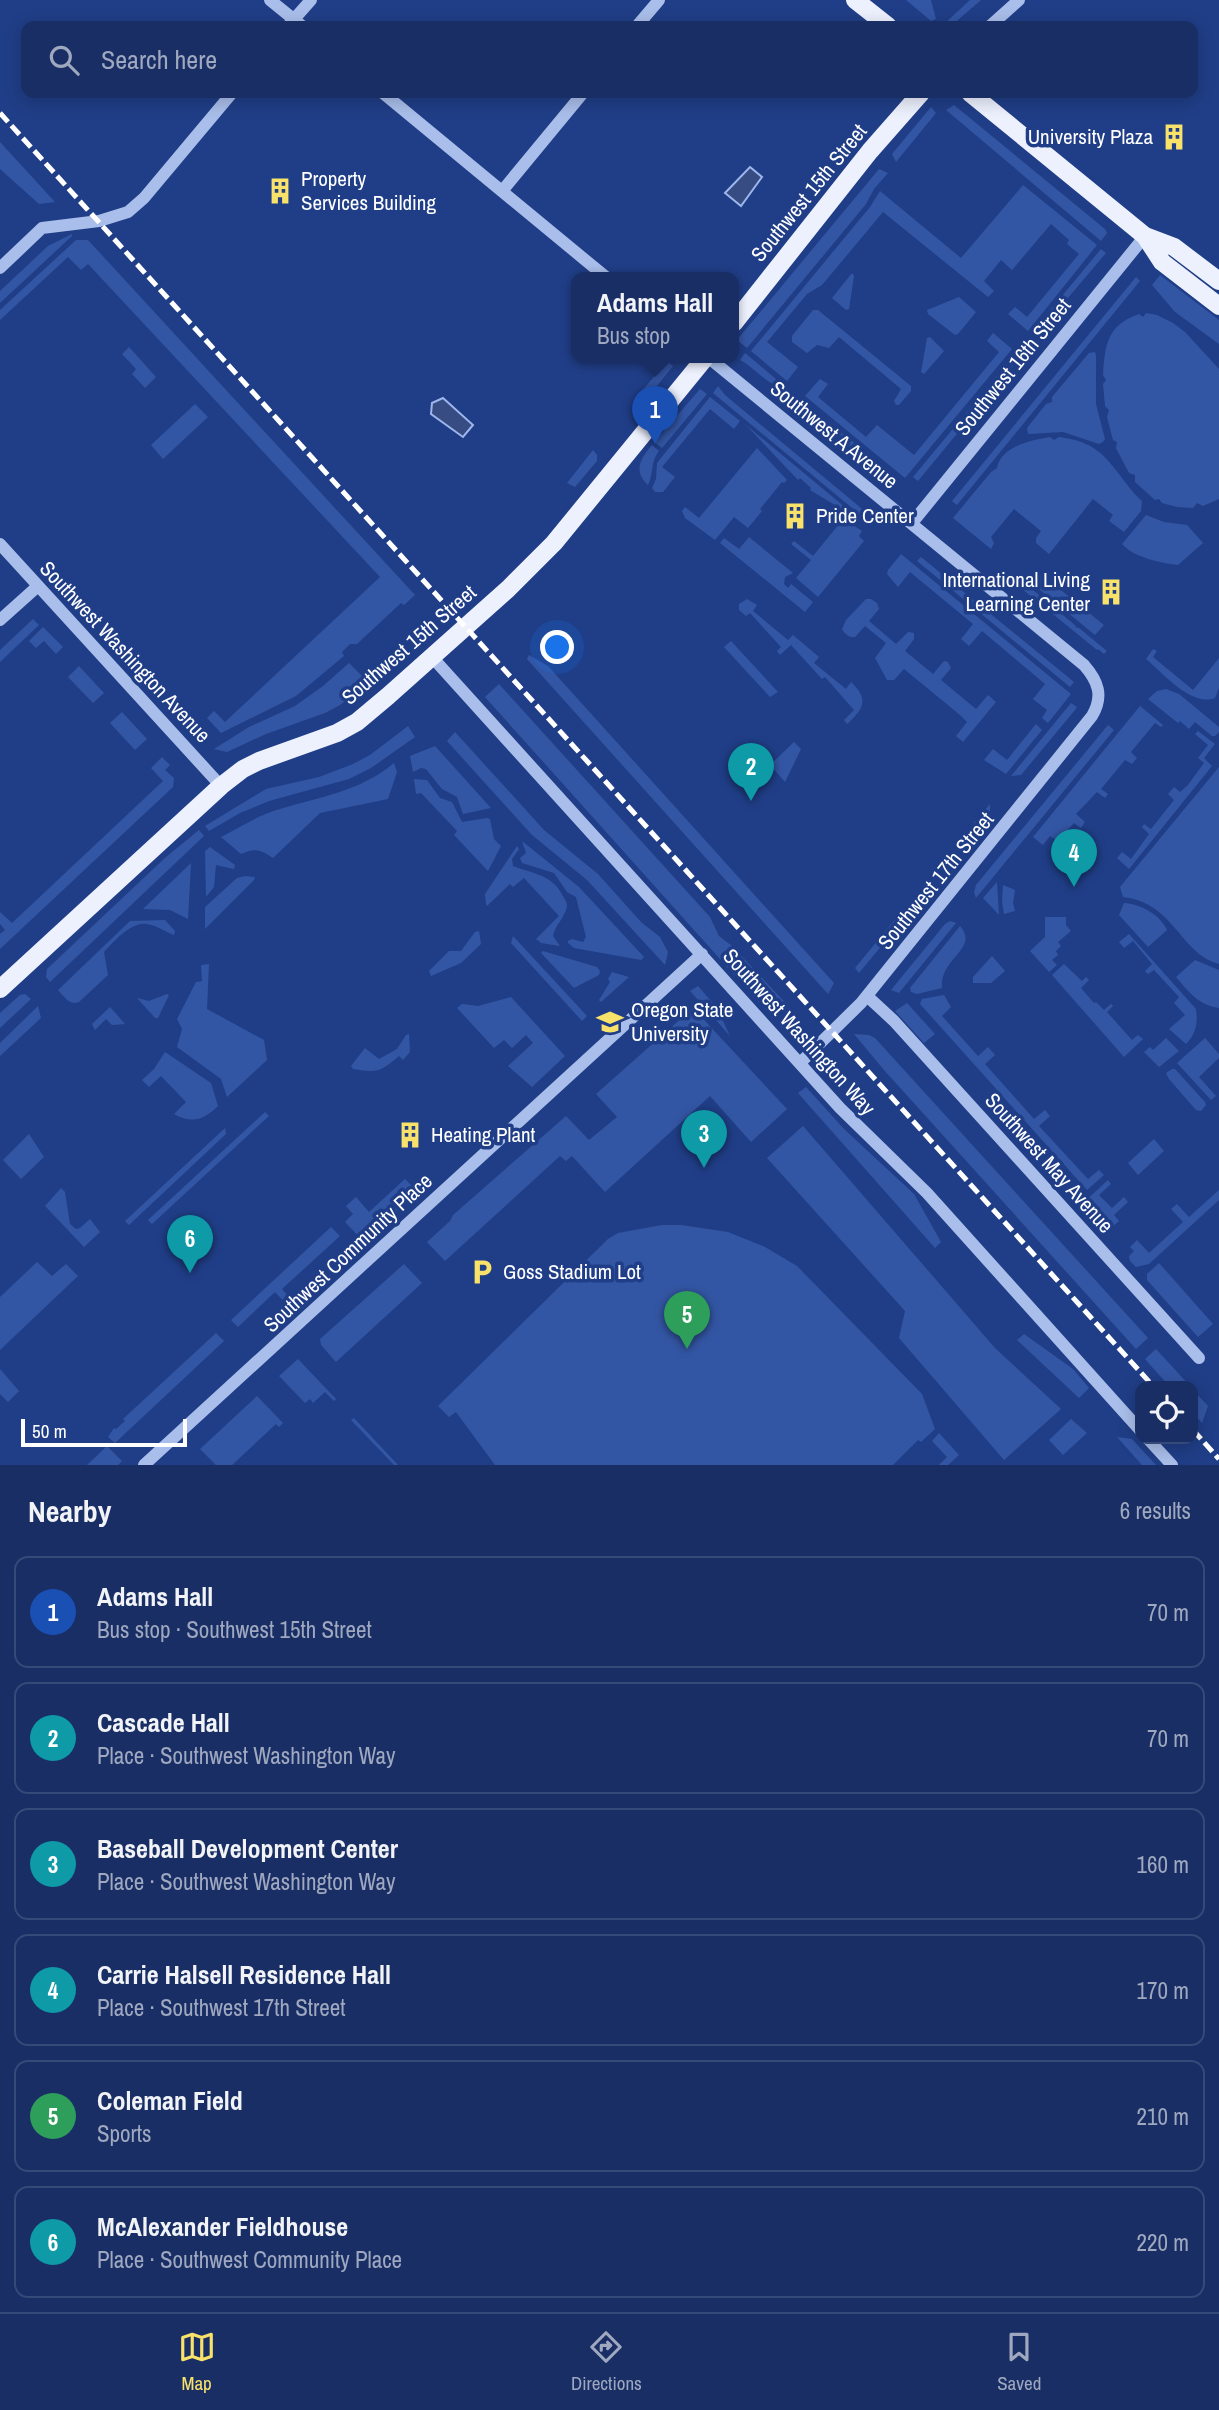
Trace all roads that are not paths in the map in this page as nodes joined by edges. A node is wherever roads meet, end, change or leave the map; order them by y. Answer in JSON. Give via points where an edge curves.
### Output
{"nodes":[{"id":1,"x":270,"y":0,"type":"edge"},
{"id":2,"x":311,"y":0,"type":"edge"},
{"id":3,"x":659,"y":0,"type":"edge"},
{"id":4,"x":855,"y":0,"type":"edge"},
{"id":5,"x":1019,"y":0,"type":"edge"},
{"id":6,"x":291,"y":21,"type":"edge"},
{"id":7,"x":296,"y":21,"type":"edge"},
{"id":8,"x":641,"y":21,"type":"edge"},
{"id":9,"x":882,"y":21,"type":"edge"},
{"id":10,"x":996,"y":21,"type":"edge"},
{"id":11,"x":228,"y":98,"type":"edge"},
{"id":12,"x":389,"y":98,"type":"edge"},
{"id":13,"x":579,"y":98,"type":"edge"},
{"id":14,"x":917,"y":98,"type":"edge"},
{"id":15,"x":976,"y":98,"type":"edge"},
{"id":16,"x":502,"y":191,"type":"junction"},
{"id":17,"x":1145,"y":236,"type":"junction"},
{"id":18,"x":0,"y":268,"type":"edge"},
{"id":19,"x":600,"y":272,"type":"edge"},
{"id":20,"x":1219,"y":281,"type":"edge"},
{"id":21,"x":1219,"y":306,"type":"edge"},
{"id":22,"x":739,"y":317,"type":"edge"},
{"id":23,"x":703,"y":363,"type":"edge"},
{"id":24,"x":713,"y":363,"type":"edge"},
{"id":25,"x":912,"y":523,"type":"junction"},
{"id":26,"x":0,"y":544,"type":"edge"},
{"id":27,"x":38,"y":586,"type":"junction"},
{"id":28,"x":0,"y":620,"type":"edge"},
{"id":29,"x":432,"y":657,"type":"junction"},
{"id":30,"x":1092,"y":716,"type":"joint"},
{"id":31,"x":221,"y":786,"type":"junction"},
{"id":32,"x":702,"y":954,"type":"junction"},
{"id":33,"x":0,"y":989,"type":"edge"},
{"id":34,"x":867,"y":996,"type":"junction"},
{"id":35,"x":800,"y":1063,"type":"junction"},
{"id":36,"x":1199,"y":1358,"type":"dead end"},
{"id":37,"x":1135,"y":1424,"type":"edge"},
{"id":38,"x":1153,"y":1444,"type":"edge"},
{"id":39,"x":144,"y":1465,"type":"edge"},
{"id":40,"x":1172,"y":1465,"type":"edge"}],
"edges":[{"from":1,"to":6,"type":"street"},
{"from":2,"to":7,"type":"street"},
{"from":3,"to":8,"type":"street"},
{"from":4,"to":9,"type":"main road"},
{"from":5,"to":10,"type":"street"},
{"from":11,"to":18,"type":"street","via":[[128,212],[99,221],[42,228]]},
{"from":12,"to":16,"type":"street"},
{"from":13,"to":16,"type":"street"},
{"from":14,"to":22,"type":"main road","name":"Southwest 15th Street"},
{"from":15,"to":17,"type":"main road"},
{"from":16,"to":19,"type":"street"},
{"from":17,"to":20,"type":"main road","via":[[1174,247]]},
{"from":17,"to":21,"type":"main road","via":[[1162,262]]},
{"from":17,"to":25,"type":"street","name":"Southwest 16th Street"},
{"from":23,"to":29,"type":"main road","name":"Southwest 15th Street","via":[[554,544]]},
{"from":24,"to":25,"type":"street","name":"Southwest A Avenue"},
{"from":25,"to":30,"type":"street","name":"Southwest A Avenue","via":[[1084,665],[1099,690]]},
{"from":26,"to":27,"type":"street","name":"Southwest Washington Avenue"},
{"from":27,"to":28,"type":"street"},
{"from":27,"to":31,"type":"street","name":"Southwest Washington Avenue"},
{"from":29,"to":31,"type":"main road","name":"Southwest 15th Street","via":[[357,722],[259,761]]},
{"from":29,"to":32,"type":"street","name":"Southwest Washington Way"},
{"from":30,"to":34,"type":"street","name":"Southwest 17th Street"},
{"from":31,"to":33,"type":"main road","name":"Southwest 15th Street"},
{"from":32,"to":35,"type":"street","name":"Southwest Washington Way"},
{"from":32,"to":39,"type":"street","name":"Southwest Community Place"},
{"from":34,"to":35,"type":"street","name":"Southwest 17th Street"},
{"from":34,"to":36,"type":"street","name":"Southwest May Avenue"},
{"from":35,"to":37,"type":"street","name":"Southwest Washington Way","via":[[936,1203]]},
{"from":38,"to":40,"type":"street"}]}
